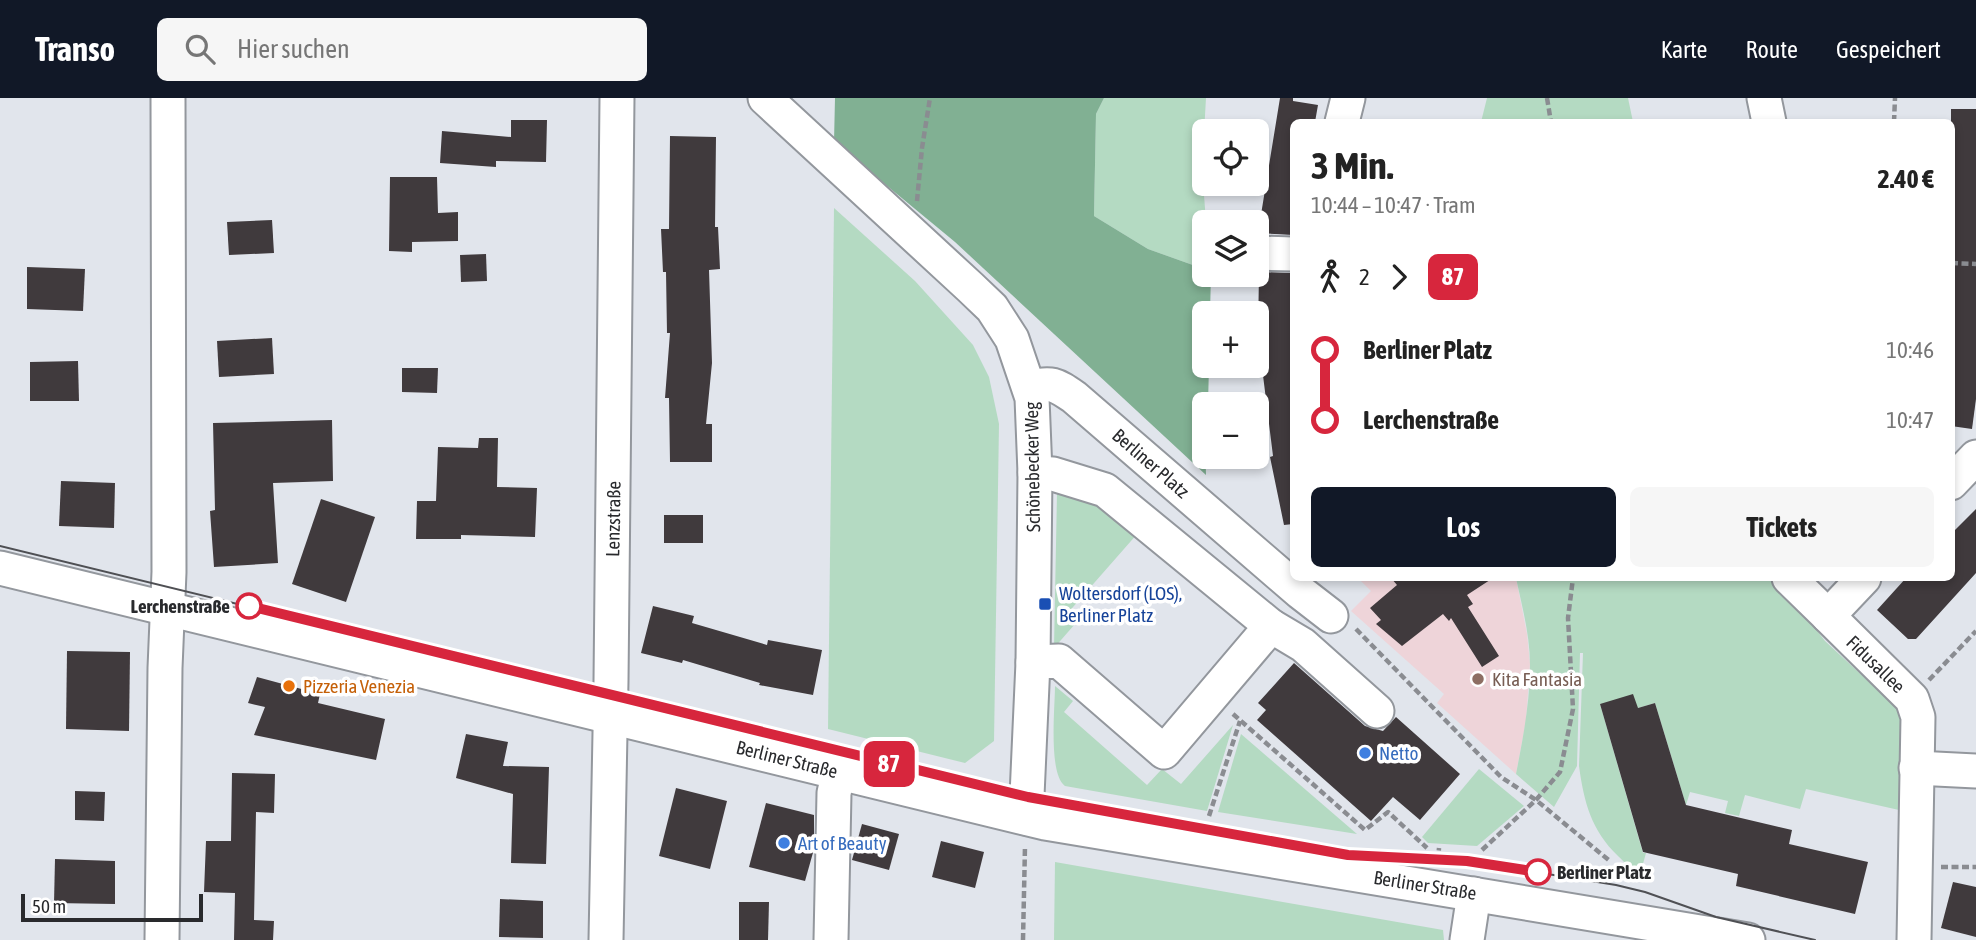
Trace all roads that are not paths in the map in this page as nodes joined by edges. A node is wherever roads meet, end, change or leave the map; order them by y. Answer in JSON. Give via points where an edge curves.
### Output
{"nodes":[{"id":1,"x":168,"y":98,"type":"edge"},
{"id":2,"x":617,"y":98,"type":"edge"},
{"id":3,"x":765,"y":98,"type":"edge"},
{"id":4,"x":1348,"y":98,"type":"edge"},
{"id":5,"x":1764,"y":98,"type":"edge"},
{"id":6,"x":1343,"y":119,"type":"edge"},
{"id":7,"x":1768,"y":119,"type":"edge"},
{"id":8,"x":1269,"y":253,"type":"edge"},
{"id":9,"x":1290,"y":254,"type":"edge"},
{"id":10,"x":1029,"y":387,"type":"junction"},
{"id":11,"x":1976,"y":457,"type":"edge"},
{"id":12,"x":1035,"y":473,"type":"junction"},
{"id":13,"x":1955,"y":479,"type":"edge"},
{"id":14,"x":0,"y":568,"type":"edge"},
{"id":15,"x":1290,"y":571,"type":"edge"},
{"id":16,"x":1792,"y":581,"type":"edge"},
{"id":17,"x":1861,"y":581,"type":"edge"},
{"id":18,"x":1307,"y":585,"type":"edge"},
{"id":19,"x":168,"y":609,"type":"junction"},
{"id":20,"x":1331,"y":616,"type":"road end"},
{"id":21,"x":1828,"y":616,"type":"junction"},
{"id":22,"x":1271,"y":626,"type":"junction"},
{"id":23,"x":1033,"y":662,"type":"junction"},
{"id":24,"x":1377,"y":711,"type":"dead end"},
{"id":25,"x":610,"y":716,"type":"junction"},
{"id":26,"x":1916,"y":768,"type":"junction"},
{"id":27,"x":839,"y":771,"type":"junction"},
{"id":28,"x":1976,"y":771,"type":"edge"},
{"id":29,"x":1025,"y":829,"type":"junction"},
{"id":30,"x":1474,"y":894,"type":"junction"},
{"id":31,"x":162,"y":940,"type":"edge"},
{"id":32,"x":606,"y":940,"type":"edge"},
{"id":33,"x":831,"y":940,"type":"edge"},
{"id":34,"x":1467,"y":940,"type":"edge"},
{"id":35,"x":1748,"y":940,"type":"edge"},
{"id":36,"x":1914,"y":940,"type":"edge"}],
"edges":[{"from":1,"to":19,"type":"street"},
{"from":2,"to":25,"type":"street","name":"Lenzstraße"},
{"from":3,"to":10,"type":"street","name":"Schönebecker Weg","via":[[992,308],[1012,338]]},
{"from":4,"to":6,"type":"street"},
{"from":5,"to":7,"type":"street"},
{"from":8,"to":9,"type":"street"},
{"from":10,"to":12,"type":"street","name":"Schönebecker Weg"},
{"from":10,"to":15,"type":"street","name":"Berliner Platz","via":[[1049,383],[1074,397]]},
{"from":11,"to":13,"type":"street"},
{"from":12,"to":22,"type":"street","via":[[1105,490]]},
{"from":12,"to":23,"type":"street","name":"Schönebecker Weg"},
{"from":14,"to":19,"type":"street","name":"Berliner Straße"},
{"from":16,"to":21,"type":"street","name":"Fidusallee"},
{"from":17,"to":21,"type":"street"},
{"from":18,"to":20,"type":"street","name":"Berliner Platz"},
{"from":19,"to":25,"type":"street","name":"Berliner Straße"},
{"from":19,"to":31,"type":"street"},
{"from":21,"to":26,"type":"street","name":"Fidusallee","via":[[1912,699],[1918,718]]},
{"from":22,"to":23,"type":"street","via":[[1164,752],[1059,661]]},
{"from":22,"to":24,"type":"street","via":[[1303,645]]},
{"from":23,"to":29,"type":"street","name":"Schönebecker Weg"},
{"from":25,"to":27,"type":"street","name":"Berliner Straße"},
{"from":25,"to":32,"type":"street","name":"Lenzstraße"},
{"from":26,"to":28,"type":"street"},
{"from":26,"to":36,"type":"street","name":"Fidusallee"},
{"from":27,"to":29,"type":"street","name":"Berliner Straße"},
{"from":27,"to":33,"type":"street","via":[[834,793]]},
{"from":29,"to":30,"type":"street","name":"Berliner Straße"},
{"from":30,"to":34,"type":"street"},
{"from":30,"to":35,"type":"street","name":"Berliner Straße"}]}
